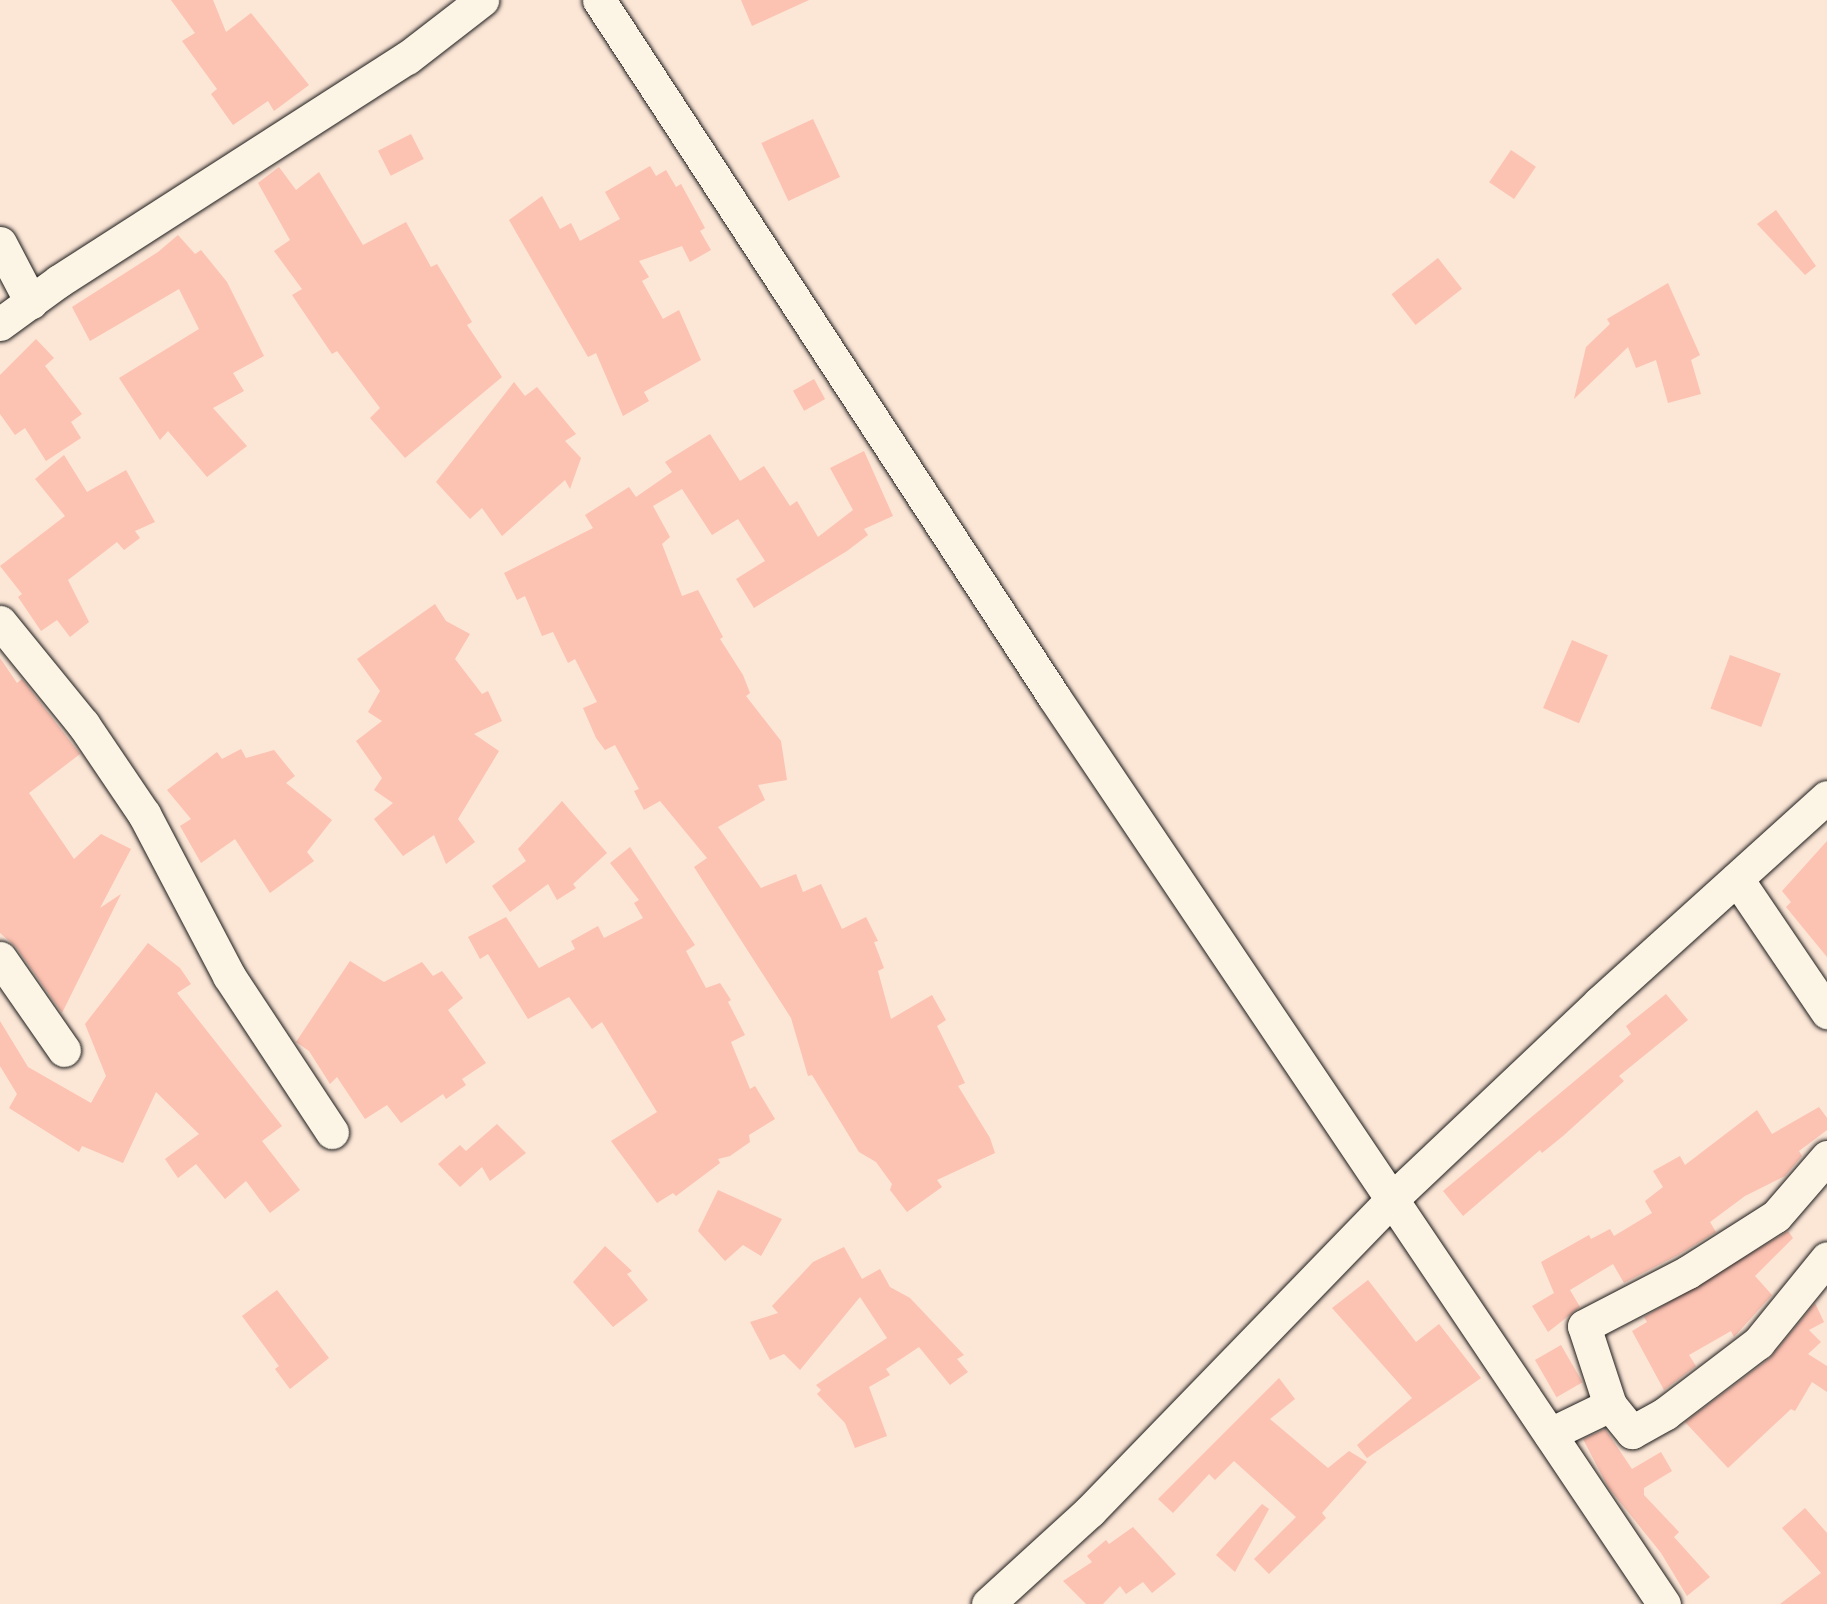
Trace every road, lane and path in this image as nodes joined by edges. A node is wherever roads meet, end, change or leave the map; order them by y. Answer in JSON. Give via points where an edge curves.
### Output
{"nodes":[{"id":1,"x":482,"y":0,"type":"edge"},
{"id":2,"x":599,"y":0,"type":"edge"},
{"id":3,"x":0,"y":243,"type":"edge"},
{"id":4,"x":31,"y":302,"type":"junction"},
{"id":5,"x":0,"y":324,"type":"edge"},
{"id":6,"x":0,"y":622,"type":"edge"},
{"id":7,"x":1827,"y":797,"type":"edge"},
{"id":8,"x":1737,"y":879,"type":"junction"},
{"id":9,"x":0,"y":958,"type":"edge"},
{"id":10,"x":1827,"y":1012,"type":"edge"},
{"id":11,"x":64,"y":1050,"type":"dead end"},
{"id":12,"x":332,"y":1132,"type":"dead end"},
{"id":13,"x":1827,"y":1157,"type":"edge"},
{"id":14,"x":1393,"y":1198,"type":"junction"},
{"id":15,"x":1827,"y":1258,"type":"edge"},
{"id":16,"x":1610,"y":1405,"type":"junction"},
{"id":17,"x":1550,"y":1434,"type":"junction"},
{"id":18,"x":1653,"y":1600,"type":"edge"},
{"id":19,"x":988,"y":1604,"type":"edge"}],
"edges":[{"from":1,"to":4,"type":"street","via":[[407,58]]},
{"from":2,"to":14,"type":"street","via":[[1054,697]]},
{"from":3,"to":4,"type":"street"},
{"from":4,"to":5,"type":"street"},
{"from":6,"to":12,"type":"street","via":[[83,724],[144,814],[229,976]]},
{"from":7,"to":8,"type":"street"},
{"from":8,"to":10,"type":"street"},
{"from":8,"to":14,"type":"street"},
{"from":9,"to":11,"type":"street"},
{"from":13,"to":16,"type":"street","via":[[1776,1216],[1688,1272],[1584,1326]]},
{"from":14,"to":17,"type":"street"},
{"from":14,"to":19,"type":"street","via":[[1090,1511]]},
{"from":15,"to":16,"type":"street","via":[[1758,1343],[1666,1413],[1632,1432]]},
{"from":16,"to":17,"type":"street"},
{"from":17,"to":18,"type":"street"}]}
